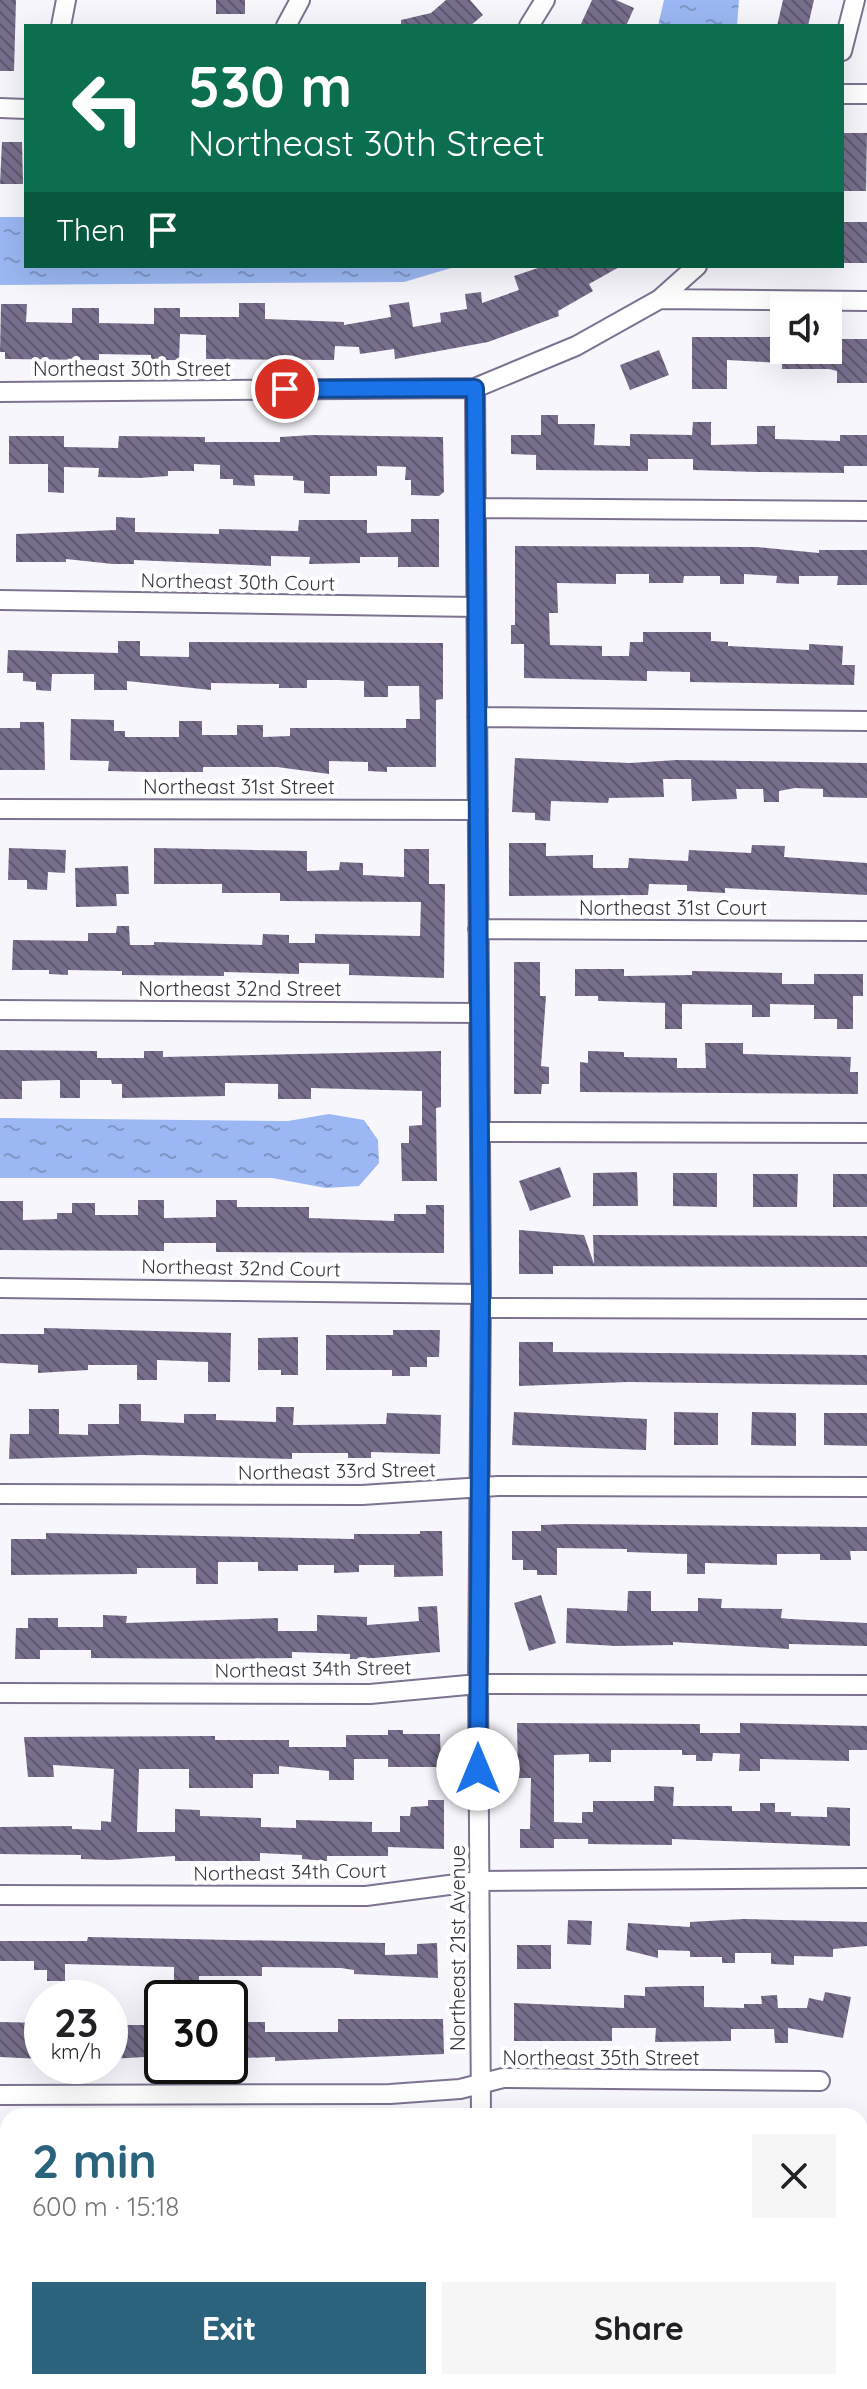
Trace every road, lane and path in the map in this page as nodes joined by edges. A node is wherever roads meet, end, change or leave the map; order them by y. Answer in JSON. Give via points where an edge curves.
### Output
{"nodes":[{"id":1,"x":66,"y":0,"type":"edge"},
{"id":2,"x":300,"y":0,"type":"edge"},
{"id":3,"x":545,"y":0,"type":"edge"},
{"id":4,"x":855,"y":0,"type":"edge"},
{"id":5,"x":61,"y":24,"type":"edge"},
{"id":6,"x":287,"y":24,"type":"edge"},
{"id":7,"x":530,"y":24,"type":"edge"},
{"id":8,"x":844,"y":43,"type":"edge"},
{"id":9,"x":844,"y":94,"type":"edge"},
{"id":10,"x":867,"y":94,"type":"edge"},
{"id":11,"x":0,"y":108,"type":"edge"},
{"id":12,"x":24,"y":109,"type":"edge"},
{"id":13,"x":695,"y":268,"type":"edge"},
{"id":14,"x":660,"y":299,"type":"junction"},
{"id":15,"x":867,"y":301,"type":"edge"},
{"id":16,"x":475,"y":388,"type":"junction"},
{"id":17,"x":0,"y":392,"type":"edge"},
{"id":18,"x":476,"y":508,"type":"junction"},
{"id":19,"x":867,"y":511,"type":"edge"},
{"id":20,"x":0,"y":600,"type":"edge"},
{"id":21,"x":476,"y":607,"type":"junction"},
{"id":22,"x":477,"y":717,"type":"junction"},
{"id":23,"x":867,"y":721,"type":"edge"},
{"id":24,"x":0,"y":809,"type":"edge"},
{"id":25,"x":478,"y":810,"type":"junction"},
{"id":26,"x":478,"y":929,"type":"junction"},
{"id":27,"x":867,"y":931,"type":"edge"},
{"id":28,"x":0,"y":1010,"type":"edge"},
{"id":29,"x":479,"y":1013,"type":"junction"},
{"id":30,"x":480,"y":1132,"type":"junction"},
{"id":31,"x":867,"y":1133,"type":"edge"},
{"id":32,"x":0,"y":1288,"type":"edge"},
{"id":33,"x":481,"y":1301,"type":"junction"},
{"id":34,"x":867,"y":1309,"type":"edge"},
{"id":35,"x":867,"y":1487,"type":"edge"},
{"id":36,"x":478,"y":1488,"type":"junction"},
{"id":37,"x":0,"y":1494,"type":"edge"},
{"id":38,"x":478,"y":1684,"type":"junction"},
{"id":39,"x":867,"y":1685,"type":"edge"},
{"id":40,"x":0,"y":1693,"type":"edge"},
{"id":41,"x":867,"y":1878,"type":"edge"},
{"id":42,"x":479,"y":1881,"type":"junction"},
{"id":43,"x":0,"y":1895,"type":"edge"},
{"id":44,"x":481,"y":2081,"type":"junction"},
{"id":45,"x":820,"y":2081,"type":"dead end"},
{"id":46,"x":0,"y":2095,"type":"edge"},
{"id":47,"x":481,"y":2108,"type":"edge"}],
"edges":[{"from":1,"to":5,"type":"street"},
{"from":2,"to":6,"type":"street"},
{"from":3,"to":7,"type":"street"},
{"from":4,"to":8,"type":"street"},
{"from":9,"to":10,"type":"street"},
{"from":11,"to":12,"type":"street"},
{"from":13,"to":14,"type":"street"},
{"from":14,"to":15,"type":"street","name":"Northeast 30th Street"},
{"from":14,"to":16,"type":"street","name":"Northeast 30th Street","via":[[576,346]]},
{"from":16,"to":17,"type":"street","name":"Northeast 30th Street"},
{"from":16,"to":18,"type":"street","name":"Northeast 21st Avenue"},
{"from":18,"to":19,"type":"street"},
{"from":18,"to":21,"type":"street","name":"Northeast 21st Avenue"},
{"from":20,"to":21,"type":"street","name":"Northeast 30th Court"},
{"from":21,"to":22,"type":"street","name":"Northeast 21st Avenue"},
{"from":22,"to":23,"type":"street"},
{"from":22,"to":25,"type":"street","name":"Northeast 21st Avenue"},
{"from":24,"to":25,"type":"street","name":"Northeast 31st Street"},
{"from":25,"to":26,"type":"street","name":"Northeast 21st Avenue"},
{"from":26,"to":27,"type":"street","name":"Northeast 31st Court"},
{"from":26,"to":29,"type":"street","name":"Northeast 21st Avenue"},
{"from":28,"to":29,"type":"street","name":"Northeast 32nd Street"},
{"from":29,"to":30,"type":"street","name":"Northeast 21st Avenue"},
{"from":30,"to":31,"type":"street"},
{"from":30,"to":33,"type":"street","name":"Northeast 21st Avenue"},
{"from":32,"to":33,"type":"street","name":"Northeast 32nd Court"},
{"from":33,"to":34,"type":"street","name":"Northeast 32nd Court"},
{"from":33,"to":36,"type":"street","name":"Northeast 21st Avenue"},
{"from":35,"to":36,"type":"street","name":"Northeast 33rd Street"},
{"from":36,"to":37,"type":"street","name":"Northeast 33rd Street","via":[[362,1495]]},
{"from":36,"to":38,"type":"street","name":"Northeast 21st Avenue"},
{"from":38,"to":39,"type":"street","name":"Northeast 34th Street"},
{"from":38,"to":40,"type":"street","name":"Northeast 34th Street","via":[[370,1694]]},
{"from":38,"to":42,"type":"street","name":"Northeast 21st Avenue"},
{"from":41,"to":42,"type":"street","name":"Northeast 34th Court"},
{"from":42,"to":43,"type":"street","name":"Northeast 34th Court","via":[[366,1896]]},
{"from":42,"to":44,"type":"street","name":"Northeast 21st Avenue"},
{"from":44,"to":45,"type":"street","name":"Northeast 35th Street"},
{"from":44,"to":46,"type":"street","name":"Northeast 35th Street","via":[[460,2089],[390,2094]]},
{"from":44,"to":47,"type":"street","name":"Northeast 21st Avenue"}]}
